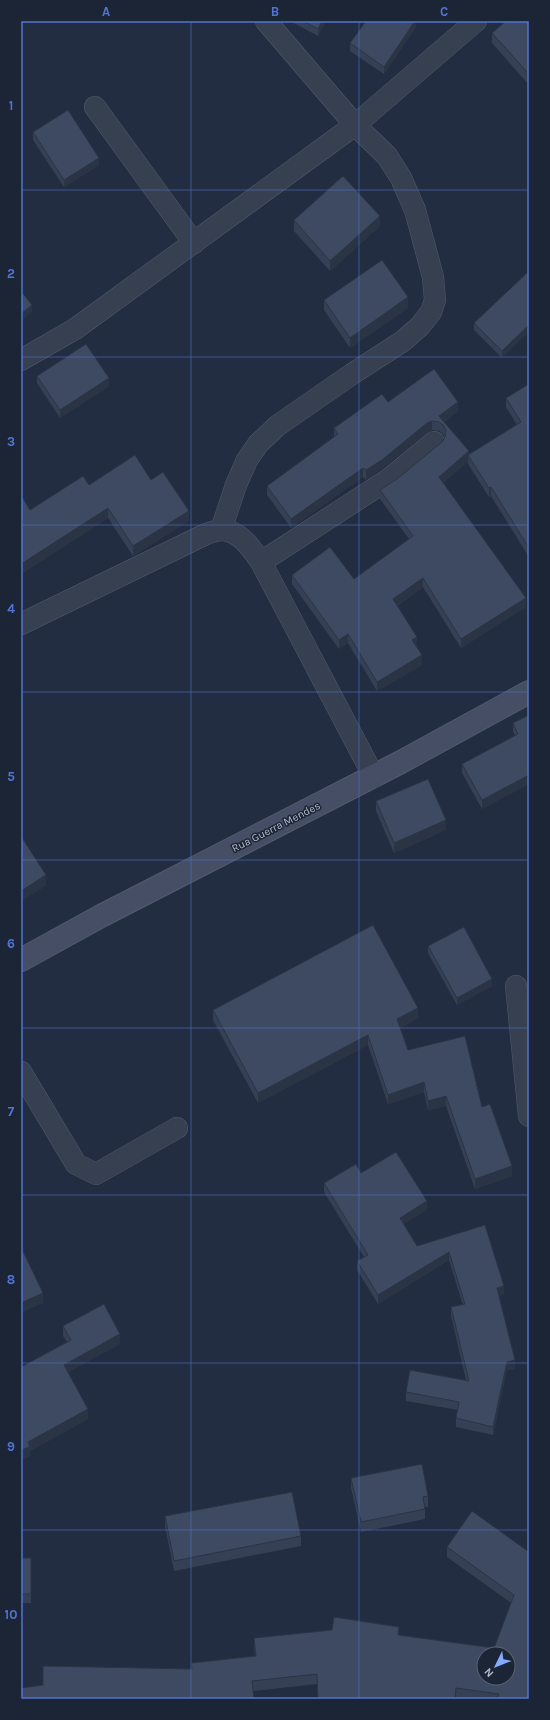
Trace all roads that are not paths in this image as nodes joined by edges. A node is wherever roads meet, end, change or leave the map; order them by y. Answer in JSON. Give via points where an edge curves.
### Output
{"nodes":[{"id":1,"x":266,"y":21,"type":"edge"},
{"id":2,"x":476,"y":21,"type":"edge"},
{"id":3,"x":95,"y":107,"type":"dead end"},
{"id":4,"x":355,"y":125,"type":"junction"},
{"id":5,"x":194,"y":243,"type":"junction"},
{"id":6,"x":21,"y":360,"type":"edge"},
{"id":7,"x":434,"y":442,"type":"dead end"},
{"id":8,"x":221,"y":530,"type":"junction"},
{"id":9,"x":261,"y":562,"type":"junction"},
{"id":10,"x":21,"y":624,"type":"edge"},
{"id":11,"x":529,"y":692,"type":"edge"},
{"id":12,"x":374,"y":776,"type":"junction"},
{"id":13,"x":21,"y":960,"type":"edge"},
{"id":14,"x":516,"y":986,"type":"dead end"},
{"id":15,"x":21,"y":1072,"type":"edge"},
{"id":16,"x":529,"y":1116,"type":"edge"},
{"id":17,"x":177,"y":1128,"type":"dead end"}],
"edges":[{"from":1,"to":4,"type":"street"},
{"from":2,"to":4,"type":"street"},
{"from":3,"to":5,"type":"street"},
{"from":4,"to":5,"type":"street"},
{"from":4,"to":8,"type":"street","via":[[387,156],[401,178],[415,210],[433,277],[435,300],[431,312],[403,341],[277,426],[258,444],[247,460],[236,485]]},
{"from":5,"to":6,"type":"street","via":[[75,329]]},
{"from":7,"to":9,"type":"street","via":[[389,479]]},
{"from":8,"to":9,"type":"street","via":[[237,534],[250,546]]},
{"from":8,"to":10,"type":"street","via":[[204,535]]},
{"from":9,"to":12,"type":"street"},
{"from":11,"to":12,"type":"street","name":"Rua Guerra Mendes"},
{"from":12,"to":13,"type":"street","name":"Rua Guerra Mendes","via":[[101,916]]},
{"from":14,"to":16,"type":"street"},
{"from":15,"to":17,"type":"street","via":[[76,1164],[96,1174]]}]}
